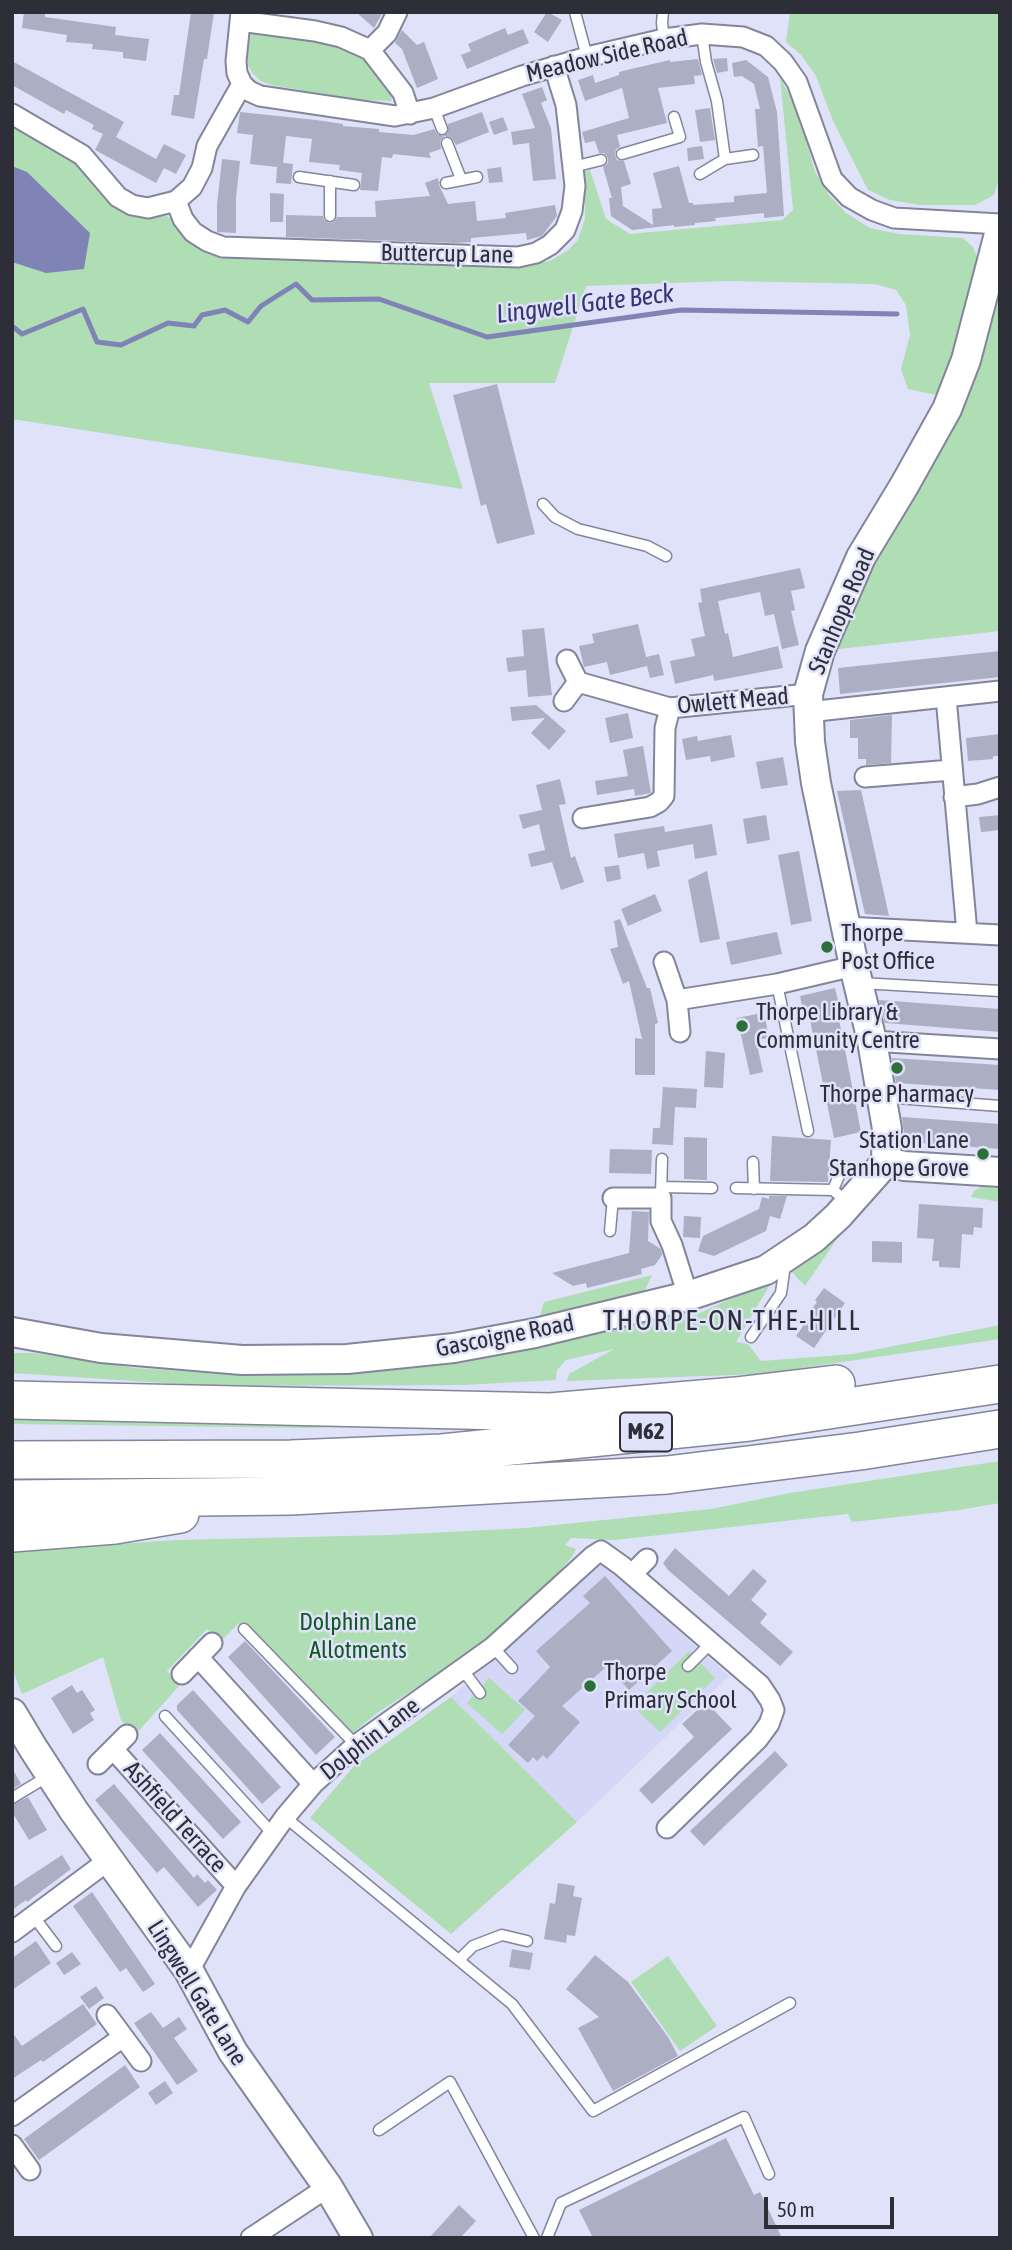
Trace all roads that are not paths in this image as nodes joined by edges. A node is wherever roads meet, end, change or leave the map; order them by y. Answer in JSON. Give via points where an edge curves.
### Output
{"nodes":[{"id":1,"x":397,"y":12,"type":"edge"},
{"id":2,"x":575,"y":12,"type":"edge"},
{"id":3,"x":663,"y":12,"type":"edge"},
{"id":4,"x":241,"y":17,"type":"edge"},
{"id":5,"x":702,"y":34,"type":"junction"},
{"id":6,"x":664,"y":39,"type":"junction"},
{"id":7,"x":370,"y":50,"type":"junction"},
{"id":8,"x":587,"y":57,"type":"junction"},
{"id":9,"x":554,"y":66,"type":"junction"},
{"id":10,"x":242,"y":84,"type":"junction"},
{"id":11,"x":434,"y":108,"type":"junction"},
{"id":12,"x":12,"y":114,"type":"edge"},
{"id":13,"x":410,"y":114,"type":"junction"},
{"id":14,"x":674,"y":117,"type":"dead end"},
{"id":15,"x":442,"y":129,"type":"dead end"},
{"id":16,"x":447,"y":143,"type":"dead end"},
{"id":17,"x":622,"y":154,"type":"dead end"},
{"id":18,"x":753,"y":155,"type":"dead end"},
{"id":19,"x":725,"y":159,"type":"junction"},
{"id":20,"x":601,"y":160,"type":"dead end"},
{"id":21,"x":573,"y":167,"type":"junction"},
{"id":22,"x":700,"y":174,"type":"dead end"},
{"id":23,"x":299,"y":177,"type":"dead end"},
{"id":24,"x":477,"y":177,"type":"dead end"},
{"id":25,"x":461,"y":179,"type":"junction"},
{"id":26,"x":330,"y":181,"type":"junction"},
{"id":27,"x":446,"y":183,"type":"dead end"},
{"id":28,"x":354,"y":185,"type":"dead end"},
{"id":29,"x":177,"y":201,"type":"junction"},
{"id":30,"x":330,"y":216,"type":"dead end"},
{"id":31,"x":1000,"y":224,"type":"edge"},
{"id":32,"x":1000,"y":229,"type":"edge"},
{"id":33,"x":542,"y":504,"type":"dead end"},
{"id":34,"x":666,"y":556,"type":"dead end"},
{"id":35,"x":567,"y":660,"type":"dead end"},
{"id":36,"x":578,"y":682,"type":"junction"},
{"id":37,"x":1000,"y":691,"type":"edge"},
{"id":38,"x":946,"y":697,"type":"junction"},
{"id":39,"x":564,"y":701,"type":"dead end"},
{"id":40,"x":808,"y":703,"type":"junction"},
{"id":41,"x":670,"y":708,"type":"junction"},
{"id":42,"x":952,"y":770,"type":"junction"},
{"id":43,"x":865,"y":777,"type":"dead end"},
{"id":44,"x":1000,"y":787,"type":"edge"},
{"id":45,"x":954,"y":797,"type":"junction"},
{"id":46,"x":583,"y":818,"type":"dead end"},
{"id":47,"x":846,"y":927,"type":"junction"},
{"id":48,"x":967,"y":933,"type":"junction"},
{"id":49,"x":1000,"y":935,"type":"edge"},
{"id":50,"x":664,"y":962,"type":"dead end"},
{"id":51,"x":856,"y":974,"type":"junction"},
{"id":52,"x":777,"y":984,"type":"junction"},
{"id":53,"x":1000,"y":991,"type":"edge"},
{"id":54,"x":677,"y":1000,"type":"junction"},
{"id":55,"x":680,"y":1032,"type":"dead end"},
{"id":56,"x":872,"y":1041,"type":"junction"},
{"id":57,"x":1000,"y":1049,"type":"edge"},
{"id":58,"x":883,"y":1097,"type":"junction"},
{"id":59,"x":1000,"y":1106,"type":"edge"},
{"id":60,"x":808,"y":1131,"type":"dead end"},
{"id":61,"x":662,"y":1159,"type":"dead end"},
{"id":62,"x":753,"y":1162,"type":"dead end"},
{"id":63,"x":886,"y":1162,"type":"junction"},
{"id":64,"x":843,"y":1166,"type":"dead end"},
{"id":65,"x":1000,"y":1172,"type":"edge"},
{"id":66,"x":712,"y":1188,"type":"dead end"},
{"id":67,"x":736,"y":1188,"type":"dead end"},
{"id":68,"x":754,"y":1189,"type":"junction"},
{"id":69,"x":661,"y":1192,"type":"junction"},
{"id":70,"x":841,"y":1197,"type":"junction"},
{"id":71,"x":613,"y":1198,"type":"joint"},
{"id":72,"x":610,"y":1231,"type":"dead end"},
{"id":73,"x":786,"y":1258,"type":"junction"},
{"id":74,"x":688,"y":1296,"type":"junction"},
{"id":75,"x":12,"y":1332,"type":"edge"},
{"id":76,"x":751,"y":1336,"type":"dead end"},
{"id":77,"x":1000,"y":1364,"type":"edge"},
{"id":78,"x":1000,"y":1384,"type":"edge"},
{"id":79,"x":12,"y":1400,"type":"edge"},
{"id":80,"x":1000,"y":1430,"type":"edge"},
{"id":81,"x":12,"y":1460,"type":"edge"},
{"id":82,"x":291,"y":1496,"type":"junction"},
{"id":83,"x":12,"y":1499,"type":"edge"},
{"id":84,"x":12,"y":1533,"type":"edge"},
{"id":85,"x":647,"y":1559,"type":"dead end"},
{"id":86,"x":632,"y":1574,"type":"junction"},
{"id":87,"x":244,"y":1629,"type":"dead end"},
{"id":88,"x":711,"y":1643,"type":"junction"},
{"id":89,"x":493,"y":1647,"type":"junction"},
{"id":90,"x":688,"y":1667,"type":"dead end"},
{"id":91,"x":512,"y":1668,"type":"dead end"},
{"id":92,"x":463,"y":1670,"type":"junction"},
{"id":93,"x":182,"y":1674,"type":"dead end"},
{"id":94,"x":481,"y":1693,"type":"dead end"},
{"id":95,"x":12,"y":1713,"type":"edge"},
{"id":96,"x":164,"y":1716,"type":"dead end"},
{"id":97,"x":356,"y":1745,"type":"junction"},
{"id":98,"x":98,"y":1764,"type":"dead end"},
{"id":99,"x":50,"y":1775,"type":"junction"},
{"id":100,"x":313,"y":1784,"type":"junction"},
{"id":101,"x":12,"y":1798,"type":"edge"},
{"id":102,"x":285,"y":1816,"type":"junction"},
{"id":103,"x":667,"y":1828,"type":"dead end"},
{"id":104,"x":273,"y":1834,"type":"junction"},
{"id":105,"x":110,"y":1860,"type":"junction"},
{"id":106,"x":236,"y":1886,"type":"junction"},
{"id":107,"x":34,"y":1916,"type":"junction"},
{"id":108,"x":12,"y":1932,"type":"edge"},
{"id":109,"x":527,"y":1941,"type":"dead end"},
{"id":110,"x":56,"y":1946,"type":"dead end"},
{"id":111,"x":459,"y":1960,"type":"junction"},
{"id":112,"x":189,"y":1971,"type":"junction"},
{"id":113,"x":790,"y":2003,"type":"dead end"},
{"id":114,"x":107,"y":2015,"type":"dead end"},
{"id":115,"x":123,"y":2037,"type":"junction"},
{"id":116,"x":141,"y":2061,"type":"dead end"},
{"id":117,"x":12,"y":2116,"type":"edge"},
{"id":118,"x":379,"y":2130,"type":"dead end"},
{"id":119,"x":12,"y":2145,"type":"edge"},
{"id":120,"x":30,"y":2170,"type":"dead end"},
{"id":121,"x":769,"y":2174,"type":"dead end"},
{"id":122,"x":328,"y":2186,"type":"junction"},
{"id":123,"x":251,"y":2238,"type":"edge"},
{"id":124,"x":358,"y":2238,"type":"edge"},
{"id":125,"x":534,"y":2238,"type":"edge"},
{"id":126,"x":547,"y":2238,"type":"edge"}],
"edges":[{"from":1,"to":7,"type":"street","via":[[387,33]]},
{"from":2,"to":8,"type":"lane"},
{"from":3,"to":6,"type":"lane"},
{"from":4,"to":7,"type":"street","via":[[341,37]]},
{"from":4,"to":10,"type":"street","via":[[236,61]]},
{"from":5,"to":6,"type":"street","name":"Meadow Side Road"},
{"from":5,"to":19,"type":"lane"},
{"from":5,"to":31,"type":"street","name":"Meadow Side Road","via":[[743,37],[766,46],[783,62],[797,82],[832,179],[849,197],[894,218]]},
{"from":6,"to":8,"type":"street","name":"Meadow Side Road"},
{"from":7,"to":13,"type":"street","via":[[403,93]]},
{"from":8,"to":9,"type":"street","name":"Meadow Side Road"},
{"from":9,"to":11,"type":"street","name":"Meadow Side Road"},
{"from":9,"to":21,"type":"street","name":"Buttercup Lane","via":[[566,105]]},
{"from":10,"to":13,"type":"street","name":"Meadow Side Road","via":[[260,96],[395,116]]},
{"from":10,"to":29,"type":"street","via":[[207,146],[192,187]]},
{"from":11,"to":13,"type":"street","name":"Meadow Side Road"},
{"from":11,"to":15,"type":"lane"},
{"from":12,"to":29,"type":"street","via":[[82,155],[118,197],[132,205],[148,208]]},
{"from":14,"to":17,"type":"lane","via":[[680,138]]},
{"from":16,"to":25,"type":"lane"},
{"from":18,"to":19,"type":"lane"},
{"from":19,"to":22,"type":"lane"},
{"from":20,"to":21,"type":"lane"},
{"from":21,"to":29,"type":"street","name":"Buttercup Lane","via":[[572,211],[565,230],[537,253],[518,257],[329,245],[223,247],[194,232]]},
{"from":23,"to":26,"type":"lane"},
{"from":24,"to":25,"type":"lane"},
{"from":25,"to":27,"type":"lane"},
{"from":26,"to":28,"type":"lane"},
{"from":26,"to":30,"type":"lane"},
{"from":32,"to":40,"type":"street","name":"Stanhope Road","via":[[966,360],[947,409],[861,557],[820,651]]},
{"from":33,"to":34,"type":"lane","via":[[578,529],[647,546]]},
{"from":35,"to":36,"type":"street"},
{"from":36,"to":39,"type":"street"},
{"from":36,"to":41,"type":"street","name":"Owlett Mead"},
{"from":37,"to":38,"type":"street","name":"Owlett Mead"},
{"from":38,"to":40,"type":"street","name":"Owlett Mead"},
{"from":38,"to":42,"type":"street"},
{"from":40,"to":41,"type":"street","name":"Owlett Mead"},
{"from":40,"to":47,"type":"street","name":"Stanhope Road","via":[[816,783]]},
{"from":41,"to":46,"type":"street","via":[[665,728],[664,796],[650,807]]},
{"from":42,"to":43,"type":"street"},
{"from":42,"to":45,"type":"street"},
{"from":44,"to":45,"type":"street"},
{"from":45,"to":48,"type":"street"},
{"from":47,"to":48,"type":"street"},
{"from":47,"to":51,"type":"street","name":"Stanhope Road"},
{"from":48,"to":49,"type":"street"},
{"from":50,"to":54,"type":"street"},
{"from":51,"to":52,"type":"street"},
{"from":51,"to":53,"type":"lane"},
{"from":51,"to":56,"type":"street","name":"Stanhope Road"},
{"from":52,"to":54,"type":"street"},
{"from":52,"to":60,"type":"lane"},
{"from":54,"to":55,"type":"street"},
{"from":56,"to":57,"type":"street"},
{"from":56,"to":58,"type":"street","name":"Stanhope Road"},
{"from":58,"to":59,"type":"lane"},
{"from":58,"to":63,"type":"street"},
{"from":61,"to":69,"type":"lane"},
{"from":62,"to":68,"type":"lane"},
{"from":63,"to":65,"type":"street"},
{"from":63,"to":70,"type":"street","name":"Gascoigne Road"},
{"from":64,"to":70,"type":"lane"},
{"from":66,"to":69,"type":"lane"},
{"from":67,"to":68,"type":"lane"},
{"from":68,"to":70,"type":"lane"},
{"from":69,"to":71,"type":"street"},
{"from":69,"to":74,"type":"street","via":[[662,1221]]},
{"from":70,"to":73,"type":"street","name":"Gascoigne Road","via":[[838,1216]]},
{"from":71,"to":72,"type":"lane"},
{"from":73,"to":74,"type":"street","name":"Gascoigne Road","via":[[766,1270]]},
{"from":73,"to":76,"type":"lane","via":[[781,1293]]},
{"from":74,"to":75,"type":"street","name":"Gascoigne Road","via":[[454,1348],[347,1359],[242,1360],[101,1348]]},
{"from":77,"to":79,"type":"highway","via":[[736,1396],[550,1412]]},
{"from":78,"to":81,"type":"highway","number":"M62","via":[[749,1422],[442,1453],[290,1459]]},
{"from":80,"to":82,"type":"highway","number":"M62","via":[[667,1475]]},
{"from":82,"to":83,"type":"highway","number":"M62"},
{"from":82,"to":84,"type":"highway","via":[[115,1525]]},
{"from":85,"to":86,"type":"street"},
{"from":86,"to":88,"type":"street"},
{"from":86,"to":89,"type":"street","name":"Dolphin Lane","via":[[601,1551]]},
{"from":87,"to":97,"type":"lane"},
{"from":88,"to":90,"type":"lane"},
{"from":88,"to":103,"type":"street","via":[[760,1685],[774,1710],[758,1739]]},
{"from":89,"to":91,"type":"lane"},
{"from":89,"to":92,"type":"street","name":"Dolphin Lane"},
{"from":92,"to":94,"type":"lane"},
{"from":92,"to":97,"type":"street","name":"Dolphin Lane"},
{"from":93,"to":100,"type":"street","via":[[205,1650]]},
{"from":95,"to":99,"type":"street","name":"Lingwell Gate Lane"},
{"from":96,"to":104,"type":"lane"},
{"from":97,"to":100,"type":"street","name":"Dolphin Lane"},
{"from":98,"to":106,"type":"street","name":"Ashfield Terrace","via":[[120,1742]]},
{"from":99,"to":101,"type":"lane"},
{"from":99,"to":105,"type":"street","name":"Lingwell Gate Lane"},
{"from":100,"to":102,"type":"street","name":"Dolphin Lane"},
{"from":102,"to":104,"type":"street","name":"Dolphin Lane"},
{"from":102,"to":111,"type":"lane"},
{"from":104,"to":106,"type":"street","name":"Dolphin Lane"},
{"from":105,"to":107,"type":"street"},
{"from":105,"to":112,"type":"street","name":"Lingwell Gate Lane"},
{"from":106,"to":112,"type":"street","name":"Dolphin Lane"},
{"from":107,"to":108,"type":"street"},
{"from":107,"to":110,"type":"lane"},
{"from":109,"to":111,"type":"lane","via":[[502,1935],[472,1946]]},
{"from":111,"to":113,"type":"lane","via":[[512,2004],[593,2111]]},
{"from":112,"to":122,"type":"street","name":"Lingwell Gate Lane","via":[[233,2052]]},
{"from":114,"to":115,"type":"street"},
{"from":115,"to":116,"type":"street"},
{"from":115,"to":117,"type":"street"},
{"from":118,"to":125,"type":"lane","via":[[450,2082]]},
{"from":119,"to":120,"type":"street"},
{"from":121,"to":126,"type":"lane","via":[[744,2117],[561,2203]]},
{"from":122,"to":123,"type":"street"},
{"from":122,"to":124,"type":"street","name":"Lingwell Gate Lane"}]}
